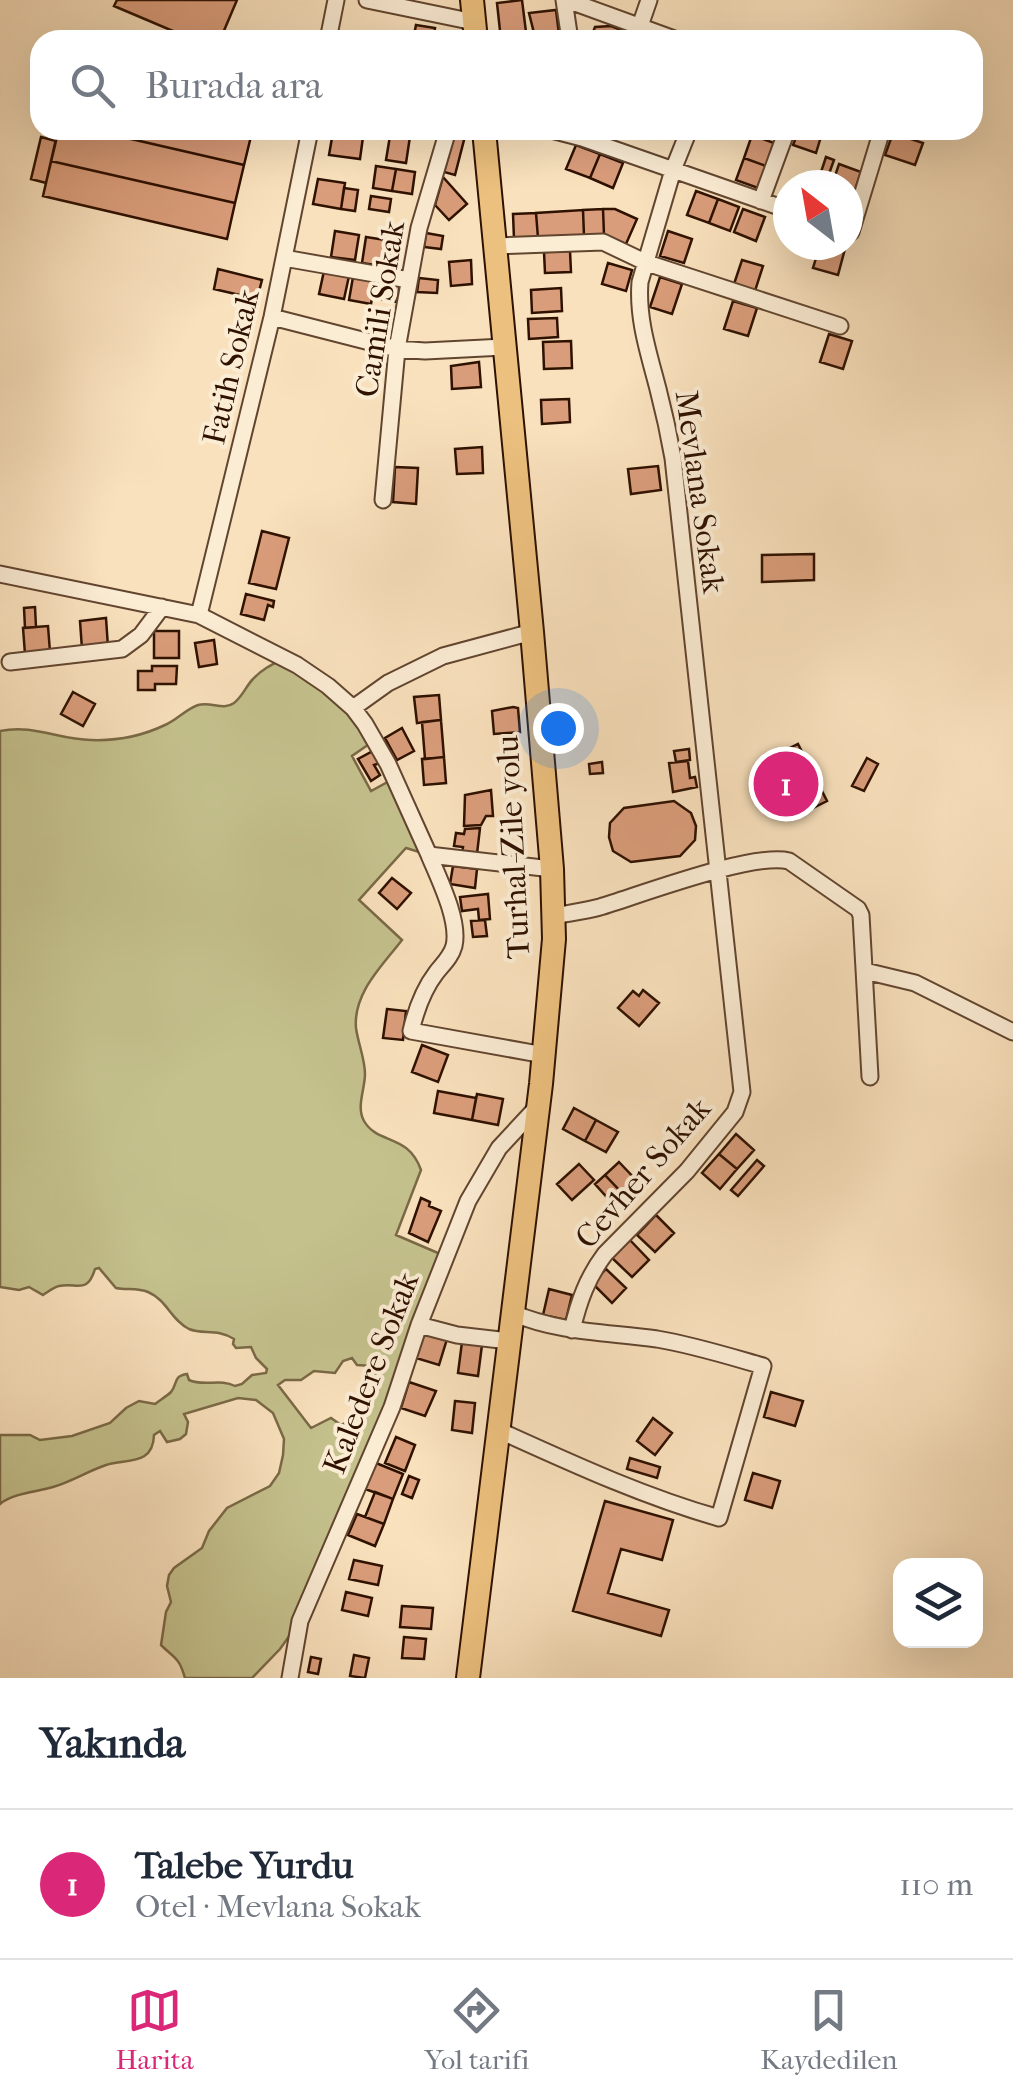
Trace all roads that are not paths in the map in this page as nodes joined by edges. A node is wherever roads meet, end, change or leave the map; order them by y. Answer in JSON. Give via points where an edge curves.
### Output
{"nodes":[{"id":1,"x":336,"y":0,"type":"edge"},
{"id":2,"x":367,"y":0,"type":"edge"},
{"id":3,"x":566,"y":0,"type":"edge"},
{"id":4,"x":649,"y":0,"type":"edge"},
{"id":5,"x":474,"y":21,"type":"edge"},
{"id":6,"x":640,"y":26,"type":"junction"},
{"id":7,"x":330,"y":30,"type":"edge"},
{"id":8,"x":569,"y":30,"type":"edge"},
{"id":9,"x":651,"y":30,"type":"edge"},
{"id":10,"x":308,"y":140,"type":"edge"},
{"id":11,"x":445,"y":140,"type":"edge"},
{"id":12,"x":485,"y":140,"type":"edge"},
{"id":13,"x":597,"y":140,"type":"edge"},
{"id":14,"x":685,"y":140,"type":"edge"},
{"id":15,"x":783,"y":140,"type":"edge"},
{"id":16,"x":879,"y":140,"type":"edge"},
{"id":17,"x":673,"y":170,"type":"junction"},
{"id":18,"x":863,"y":193,"type":"edge"},
{"id":19,"x":761,"y":201,"type":"junction"},
{"id":20,"x":773,"y":205,"type":"edge"},
{"id":21,"x":494,"y":246,"type":"junction"},
{"id":22,"x":284,"y":258,"type":"junction"},
{"id":23,"x":646,"y":263,"type":"junction"},
{"id":24,"x":409,"y":280,"type":"junction"},
{"id":25,"x":272,"y":316,"type":"junction"},
{"id":26,"x":840,"y":326,"type":"dead end"},
{"id":27,"x":504,"y":348,"type":"junction"},
{"id":28,"x":397,"y":349,"type":"junction"},
{"id":29,"x":383,"y":500,"type":"dead end"},
{"id":30,"x":0,"y":574,"type":"edge"},
{"id":31,"x":162,"y":606,"type":"junction"},
{"id":32,"x":199,"y":614,"type":"junction"},
{"id":33,"x":532,"y":632,"type":"junction"},
{"id":34,"x":10,"y":662,"type":"dead end"},
{"id":35,"x":354,"y":708,"type":"junction"},
{"id":36,"x":429,"y":855,"type":"junction"},
{"id":37,"x":552,"y":868,"type":"junction"},
{"id":38,"x":718,"y":871,"type":"junction"},
{"id":39,"x":554,"y":916,"type":"junction"},
{"id":40,"x":865,"y":971,"type":"junction"},
{"id":41,"x":1013,"y":1032,"type":"edge"},
{"id":42,"x":544,"y":1055,"type":"junction"},
{"id":43,"x":870,"y":1077,"type":"dead end"},
{"id":44,"x":538,"y":1106,"type":"junction"},
{"id":45,"x":513,"y":1313,"type":"junction"},
{"id":46,"x":419,"y":1325,"type":"junction"},
{"id":47,"x":572,"y":1330,"type":"junction"},
{"id":48,"x":510,"y":1342,"type":"junction"},
{"id":49,"x":498,"y":1430,"type":"junction"},
{"id":50,"x":290,"y":1678,"type":"edge"},
{"id":51,"x":468,"y":1678,"type":"edge"}],
"edges":[{"from":1,"to":7,"type":"street"},
{"from":2,"to":5,"type":"street"},
{"from":3,"to":6,"type":"street"},
{"from":3,"to":8,"type":"street"},
{"from":4,"to":6,"type":"street"},
{"from":6,"to":9,"type":"street"},
{"from":10,"to":22,"type":"street","name":"Fatih Sokak"},
{"from":11,"to":24,"type":"street","name":"Camili Sokak"},
{"from":12,"to":21,"type":"main road","name":"Turhal-Zile yolu"},
{"from":13,"to":17,"type":"street"},
{"from":14,"to":17,"type":"street","name":"Mevlana Sokak"},
{"from":15,"to":19,"type":"street"},
{"from":16,"to":18,"type":"street"},
{"from":17,"to":19,"type":"street"},
{"from":17,"to":23,"type":"street","name":"Mevlana Sokak"},
{"from":19,"to":20,"type":"street"},
{"from":21,"to":23,"type":"street","via":[[602,242]]},
{"from":21,"to":27,"type":"main road","name":"Turhal-Zile yolu"},
{"from":22,"to":24,"type":"street"},
{"from":22,"to":25,"type":"street","name":"Fatih Sokak"},
{"from":23,"to":26,"type":"street"},
{"from":23,"to":38,"type":"street","name":"Mevlana Sokak","via":[[640,313],[672,458]]},
{"from":24,"to":28,"type":"street","name":"Camili Sokak"},
{"from":25,"to":28,"type":"street"},
{"from":25,"to":32,"type":"street","name":"Fatih Sokak"},
{"from":27,"to":28,"type":"street"},
{"from":27,"to":33,"type":"main road","name":"Turhal-Zile yolu"},
{"from":28,"to":29,"type":"street","name":"Camili Sokak"},
{"from":30,"to":31,"type":"street"},
{"from":31,"to":32,"type":"street"},
{"from":31,"to":34,"type":"street","via":[[122,649]]},
{"from":32,"to":35,"type":"street","via":[[297,665]]},
{"from":33,"to":35,"type":"street","via":[[443,656]]},
{"from":33,"to":37,"type":"main road","name":"Turhal-Zile yolu"},
{"from":35,"to":36,"type":"street","via":[[376,740]]},
{"from":36,"to":37,"type":"street"},
{"from":36,"to":42,"type":"street","via":[[454,941],[425,990],[412,1031]]},
{"from":37,"to":39,"type":"main road","name":"Turhal-Zile yolu"},
{"from":38,"to":39,"type":"street"},
{"from":38,"to":40,"type":"street","via":[[789,861],[858,909]]},
{"from":38,"to":47,"type":"street","name":"Cevher Sokak","via":[[740,1101],[687,1172],[605,1254],[586,1282]]},
{"from":39,"to":42,"type":"main road","name":"Turhal-Zile yolu"},
{"from":40,"to":41,"type":"street","via":[[915,983]]},
{"from":40,"to":43,"type":"street"},
{"from":42,"to":44,"type":"main road","name":"Turhal-Zile yolu"},
{"from":44,"to":45,"type":"main road","name":"Turhal-Zile yolu"},
{"from":44,"to":46,"type":"street","name":"Kaledere Sokak","via":[[486,1167]]},
{"from":45,"to":47,"type":"street"},
{"from":45,"to":48,"type":"main road","name":"Turhal-Zile yolu"},
{"from":46,"to":48,"type":"street"},
{"from":46,"to":50,"type":"street","name":"Kaledere Sokak","via":[[392,1407],[300,1621]]},
{"from":47,"to":49,"type":"street","via":[[660,1340],[762,1366],[719,1518],[597,1475]]},
{"from":48,"to":49,"type":"main road","name":"Turhal-Zile yolu"},
{"from":49,"to":51,"type":"main road","name":"Turhal-Zile yolu"}]}
